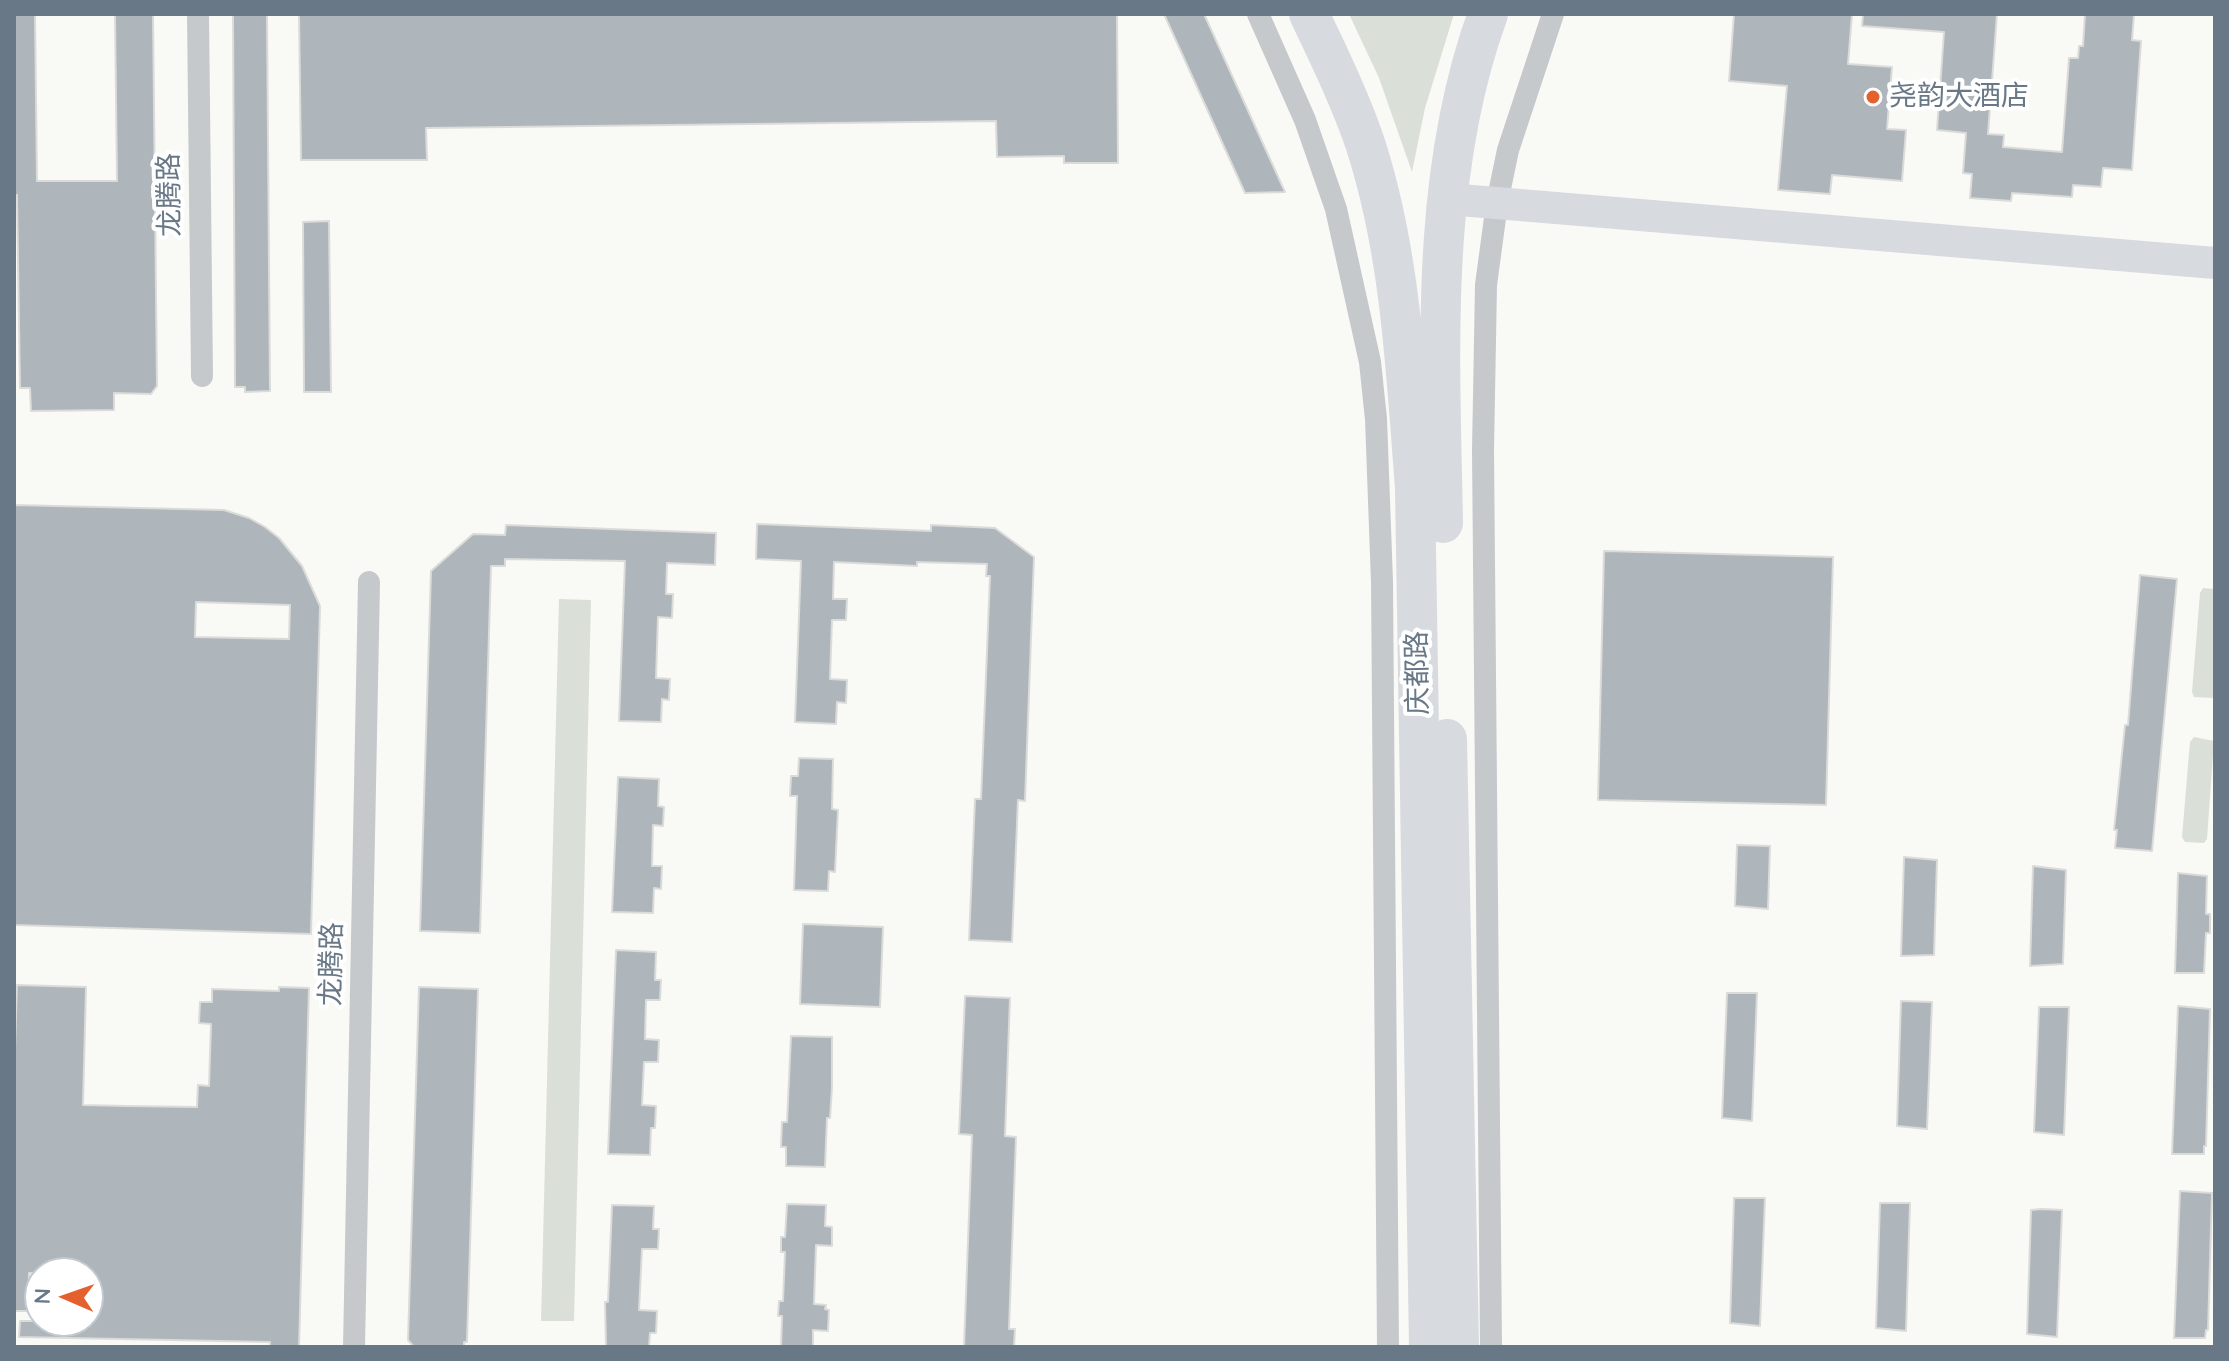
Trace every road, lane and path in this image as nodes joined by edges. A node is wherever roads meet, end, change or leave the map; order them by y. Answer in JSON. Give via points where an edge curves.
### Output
{"nodes":[{"id":1,"x":198,"y":14,"type":"edge"},
{"id":2,"x":1258,"y":14,"type":"edge"},
{"id":3,"x":1309,"y":14,"type":"edge"},
{"id":4,"x":1488,"y":14,"type":"edge"},
{"id":5,"x":1553,"y":14,"type":"edge"},
{"id":6,"x":1448,"y":199,"type":"junction"},
{"id":7,"x":1497,"y":203,"type":"junction"},
{"id":8,"x":2215,"y":263,"type":"edge"},
{"id":9,"x":202,"y":376,"type":"dead end"},
{"id":10,"x":369,"y":582,"type":"dead end"},
{"id":11,"x":354,"y":1347,"type":"edge"},
{"id":12,"x":1388,"y":1347,"type":"edge"},
{"id":13,"x":1429,"y":1347,"type":"edge"},
{"id":14,"x":1459,"y":1347,"type":"edge"},
{"id":15,"x":1491,"y":1347,"type":"edge"}],
"edges":[{"from":1,"to":9,"type":"street","name":"龙腾路"},
{"from":2,"to":12,"type":"street","via":[[1306,122],[1336,209],[1370,362],[1376,419]]},
{"from":3,"to":13,"type":"highway","name":"庆都路","via":[[1366,146],[1383,214],[1404,351],[1416,504]]},
{"from":4,"to":6,"type":"highway","name":"庆都路","via":[[1456,128]]},
{"from":5,"to":7,"type":"street","via":[[1508,150]]},
{"from":6,"to":7,"type":"street"},
{"from":6,"to":14,"type":"highway","name":"庆都路","via":[[1442,455]]},
{"from":7,"to":8,"type":"street"},
{"from":7,"to":15,"type":"street","via":[[1486,285],[1483,450]]},
{"from":10,"to":11,"type":"street","name":"龙腾路"}]}
